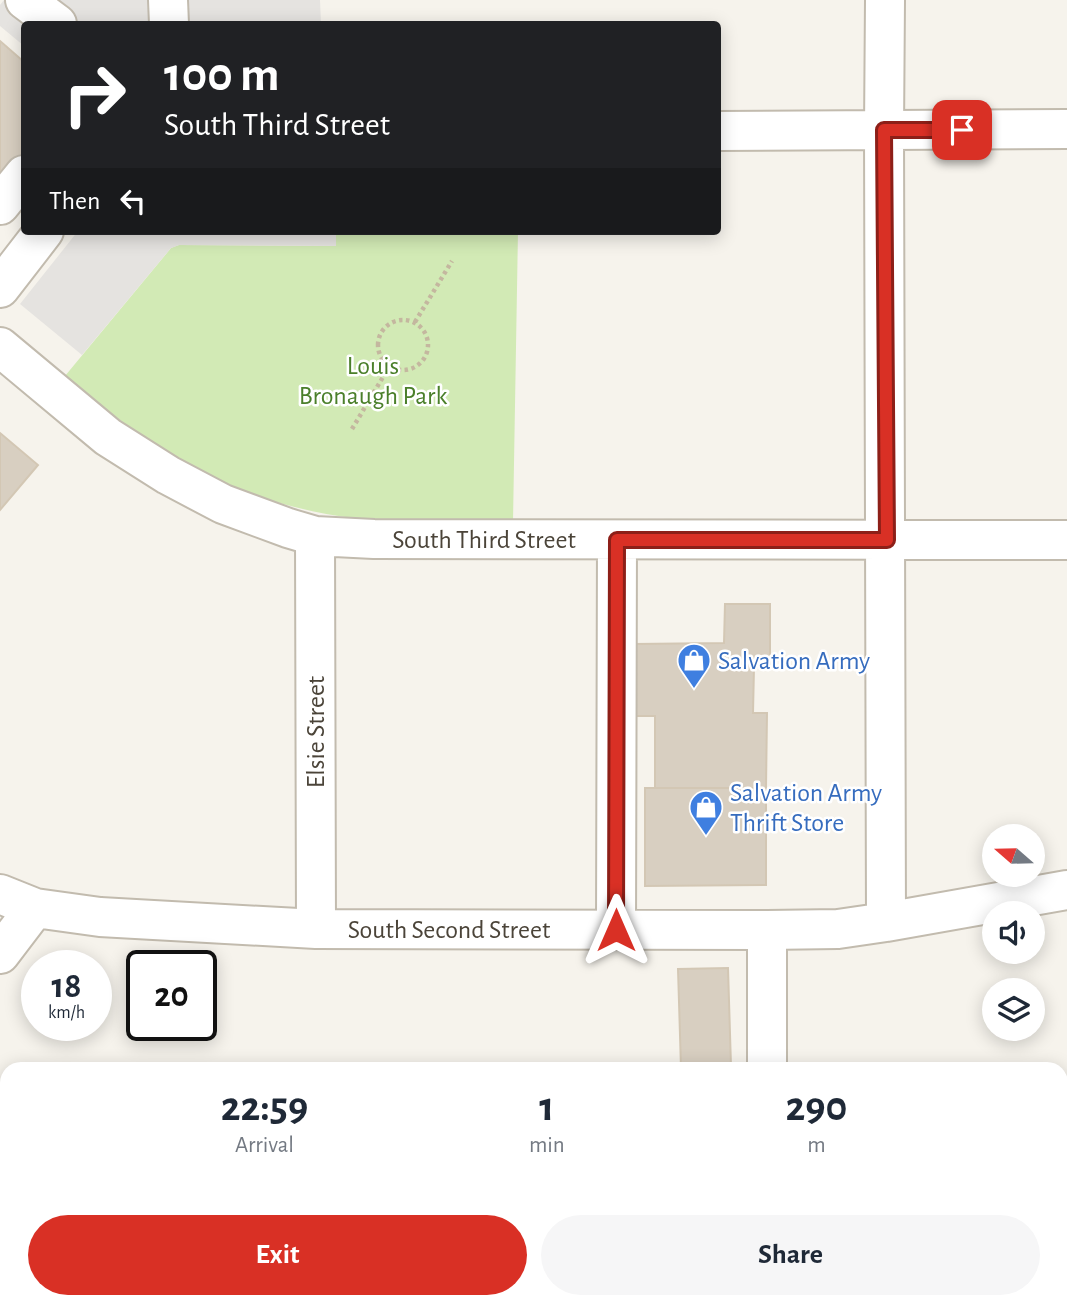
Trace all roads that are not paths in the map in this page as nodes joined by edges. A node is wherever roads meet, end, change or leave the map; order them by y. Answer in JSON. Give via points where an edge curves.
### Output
{"nodes":[{"id":1,"x":25,"y":0,"type":"edge"},
{"id":2,"x":168,"y":0,"type":"edge"},
{"id":3,"x":886,"y":0,"type":"edge"},
{"id":4,"x":53,"y":21,"type":"edge"},
{"id":5,"x":169,"y":21,"type":"edge"},
{"id":6,"x":1067,"y":129,"type":"edge"},
{"id":7,"x":884,"y":130,"type":"junction"},
{"id":8,"x":721,"y":131,"type":"edge"},
{"id":9,"x":21,"y":179,"type":"edge"},
{"id":10,"x":0,"y":205,"type":"edge"},
{"id":11,"x":41,"y":235,"type":"edge"},
{"id":12,"x":0,"y":288,"type":"edge"},
{"id":13,"x":0,"y":347,"type":"edge"},
{"id":14,"x":315,"y":536,"type":"junction"},
{"id":15,"x":617,"y":540,"type":"junction"},
{"id":16,"x":887,"y":540,"type":"junction"},
{"id":17,"x":1067,"y":540,"type":"edge"},
{"id":18,"x":1067,"y":890,"type":"edge"},
{"id":19,"x":0,"y":894,"type":"edge"},
{"id":20,"x":36,"y":908,"type":"junction"},
{"id":21,"x":886,"y":922,"type":"junction"},
{"id":22,"x":316,"y":929,"type":"junction"},
{"id":23,"x":616,"y":930,"type":"junction"},
{"id":24,"x":767,"y":930,"type":"junction"},
{"id":25,"x":0,"y":954,"type":"edge"},
{"id":26,"x":767,"y":1062,"type":"edge"}],
"edges":[{"from":1,"to":4,"type":"street"},
{"from":2,"to":5,"type":"street"},
{"from":3,"to":7,"type":"street"},
{"from":6,"to":7,"type":"street"},
{"from":7,"to":8,"type":"street"},
{"from":7,"to":16,"type":"street"},
{"from":9,"to":10,"type":"street"},
{"from":11,"to":12,"type":"street"},
{"from":13,"to":14,"type":"street","name":"South Third Street","via":[[108,437],[168,475],[223,504]]},
{"from":14,"to":15,"type":"street","name":"South Third Street"},
{"from":14,"to":22,"type":"street","name":"Elsie Street"},
{"from":15,"to":16,"type":"street","name":"South Third Street"},
{"from":15,"to":23,"type":"street"},
{"from":16,"to":17,"type":"street","name":"South Third Street"},
{"from":16,"to":21,"type":"street"},
{"from":18,"to":21,"type":"street","name":"South Second Street"},
{"from":19,"to":20,"type":"street","name":"South Second Street"},
{"from":20,"to":22,"type":"street","name":"South Second Street","via":[[100,917]]},
{"from":20,"to":25,"type":"street"},
{"from":21,"to":24,"type":"street","name":"South Second Street","via":[[838,929]]},
{"from":22,"to":23,"type":"street","name":"South Second Street"},
{"from":23,"to":24,"type":"street","name":"South Second Street"},
{"from":24,"to":26,"type":"street"}]}
